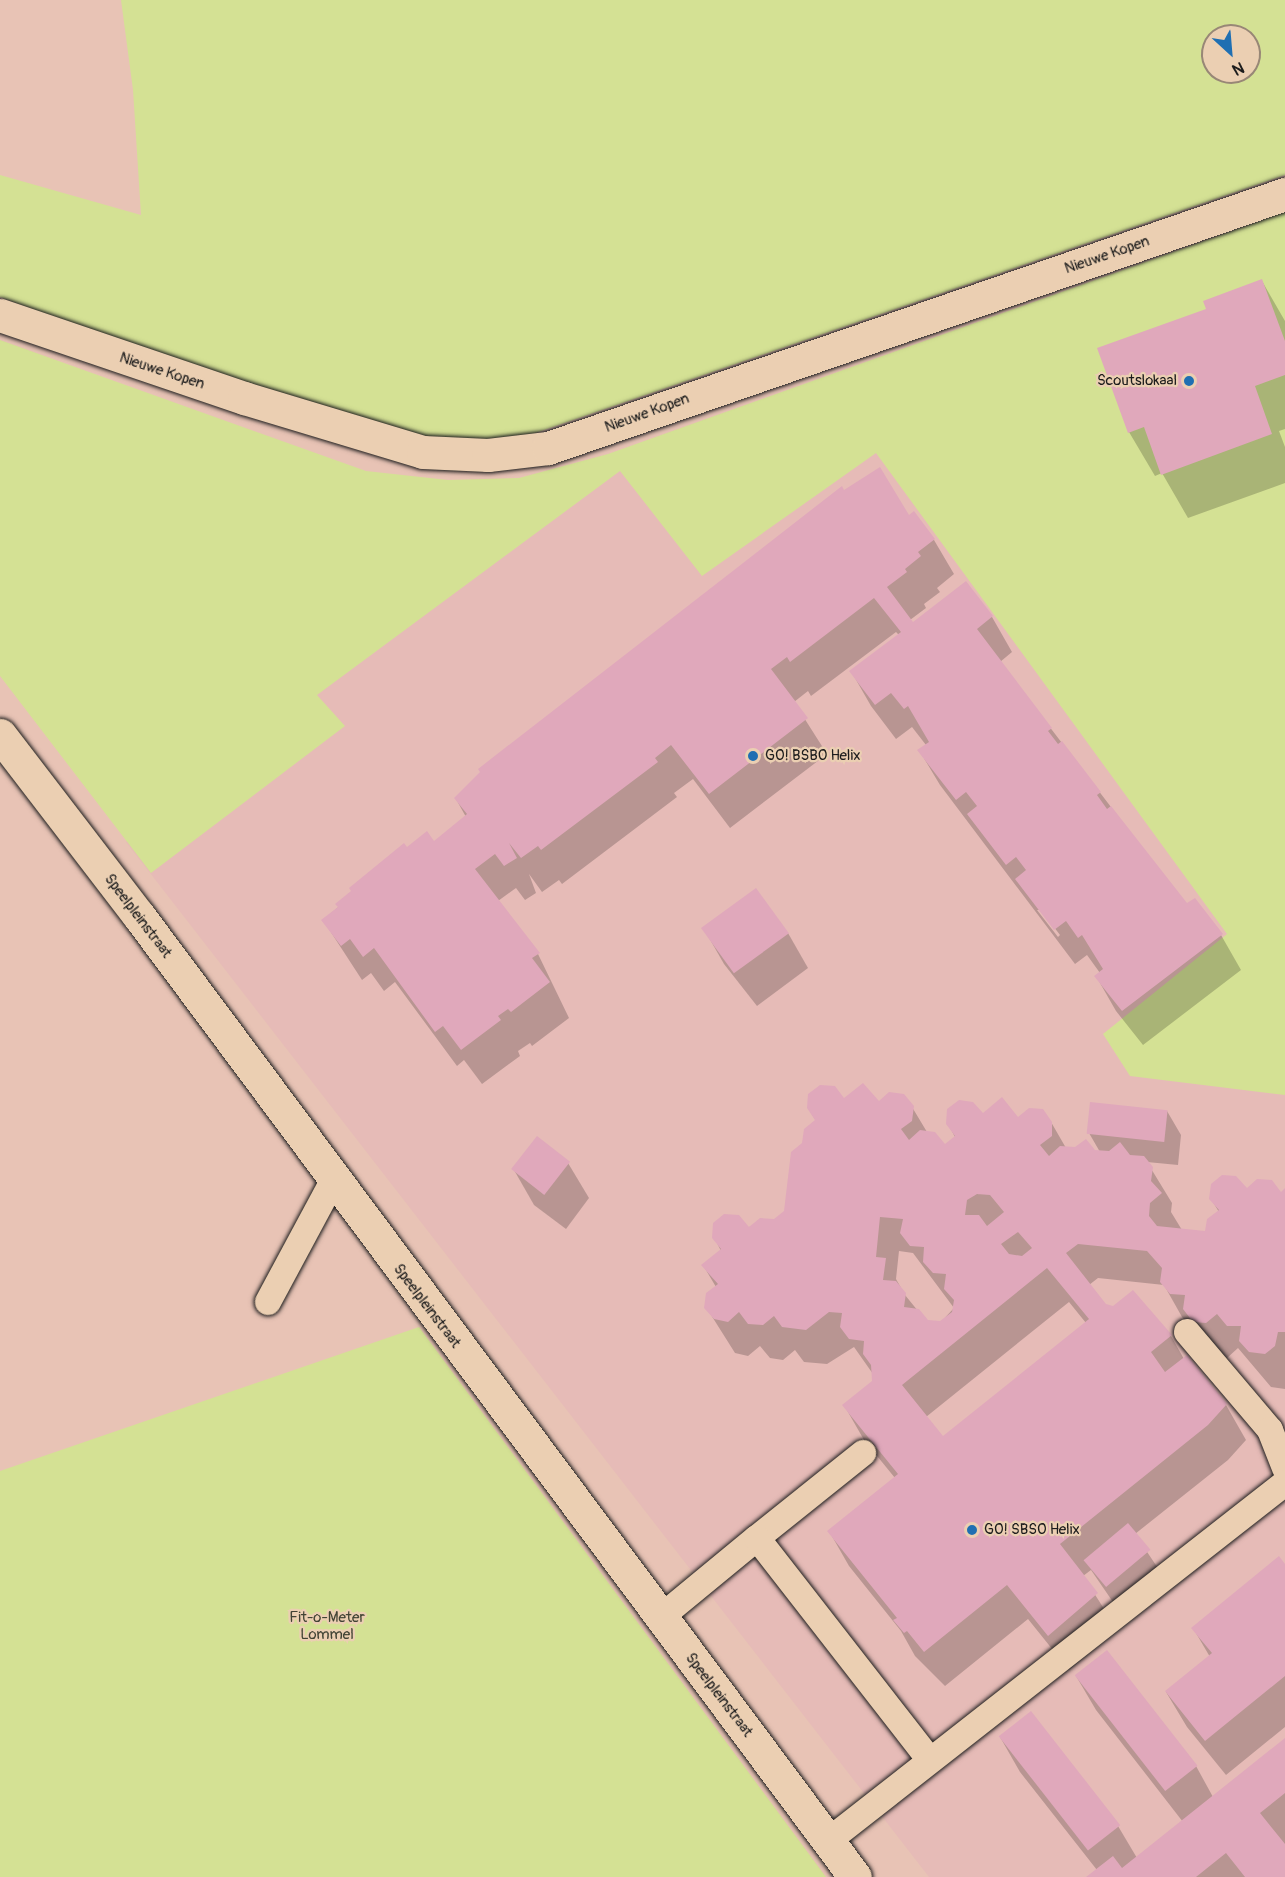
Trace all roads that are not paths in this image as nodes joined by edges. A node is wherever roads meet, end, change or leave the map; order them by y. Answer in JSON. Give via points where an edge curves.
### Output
{"nodes":[{"id":1,"x":1285,"y":194,"type":"edge"},
{"id":2,"x":0,"y":315,"type":"edge"},
{"id":3,"x":0,"y":735,"type":"edge"},
{"id":4,"x":333,"y":1181,"type":"junction"},
{"id":5,"x":268,"y":1302,"type":"dead end"},
{"id":6,"x":1187,"y":1332,"type":"dead end"},
{"id":7,"x":863,"y":1453,"type":"dead end"},
{"id":8,"x":1285,"y":1468,"type":"edge"},
{"id":9,"x":1285,"y":1483,"type":"edge"},
{"id":10,"x":757,"y":1538,"type":"junction"},
{"id":11,"x":661,"y":1617,"type":"junction"},
{"id":12,"x":930,"y":1760,"type":"junction"},
{"id":13,"x":828,"y":1841,"type":"junction"},
{"id":14,"x":855,"y":1877,"type":"edge"}],
"edges":[{"from":1,"to":2,"type":"street","name":"Nieuwe Kopen","via":[[548,448],[488,455],[423,452],[244,398]]},
{"from":3,"to":4,"type":"street","name":"Speelpleinstraat","via":[[139,916]]},
{"from":4,"to":5,"type":"lane"},
{"from":4,"to":11,"type":"street","name":"Speelpleinstraat"},
{"from":6,"to":8,"type":"lane","via":[[1270,1430]]},
{"from":7,"to":10,"type":"lane"},
{"from":9,"to":12,"type":"lane"},
{"from":10,"to":11,"type":"lane"},
{"from":10,"to":12,"type":"lane"},
{"from":11,"to":13,"type":"street","name":"Speelpleinstraat"},
{"from":12,"to":13,"type":"lane"},
{"from":13,"to":14,"type":"street","name":"Speelpleinstraat"}]}
